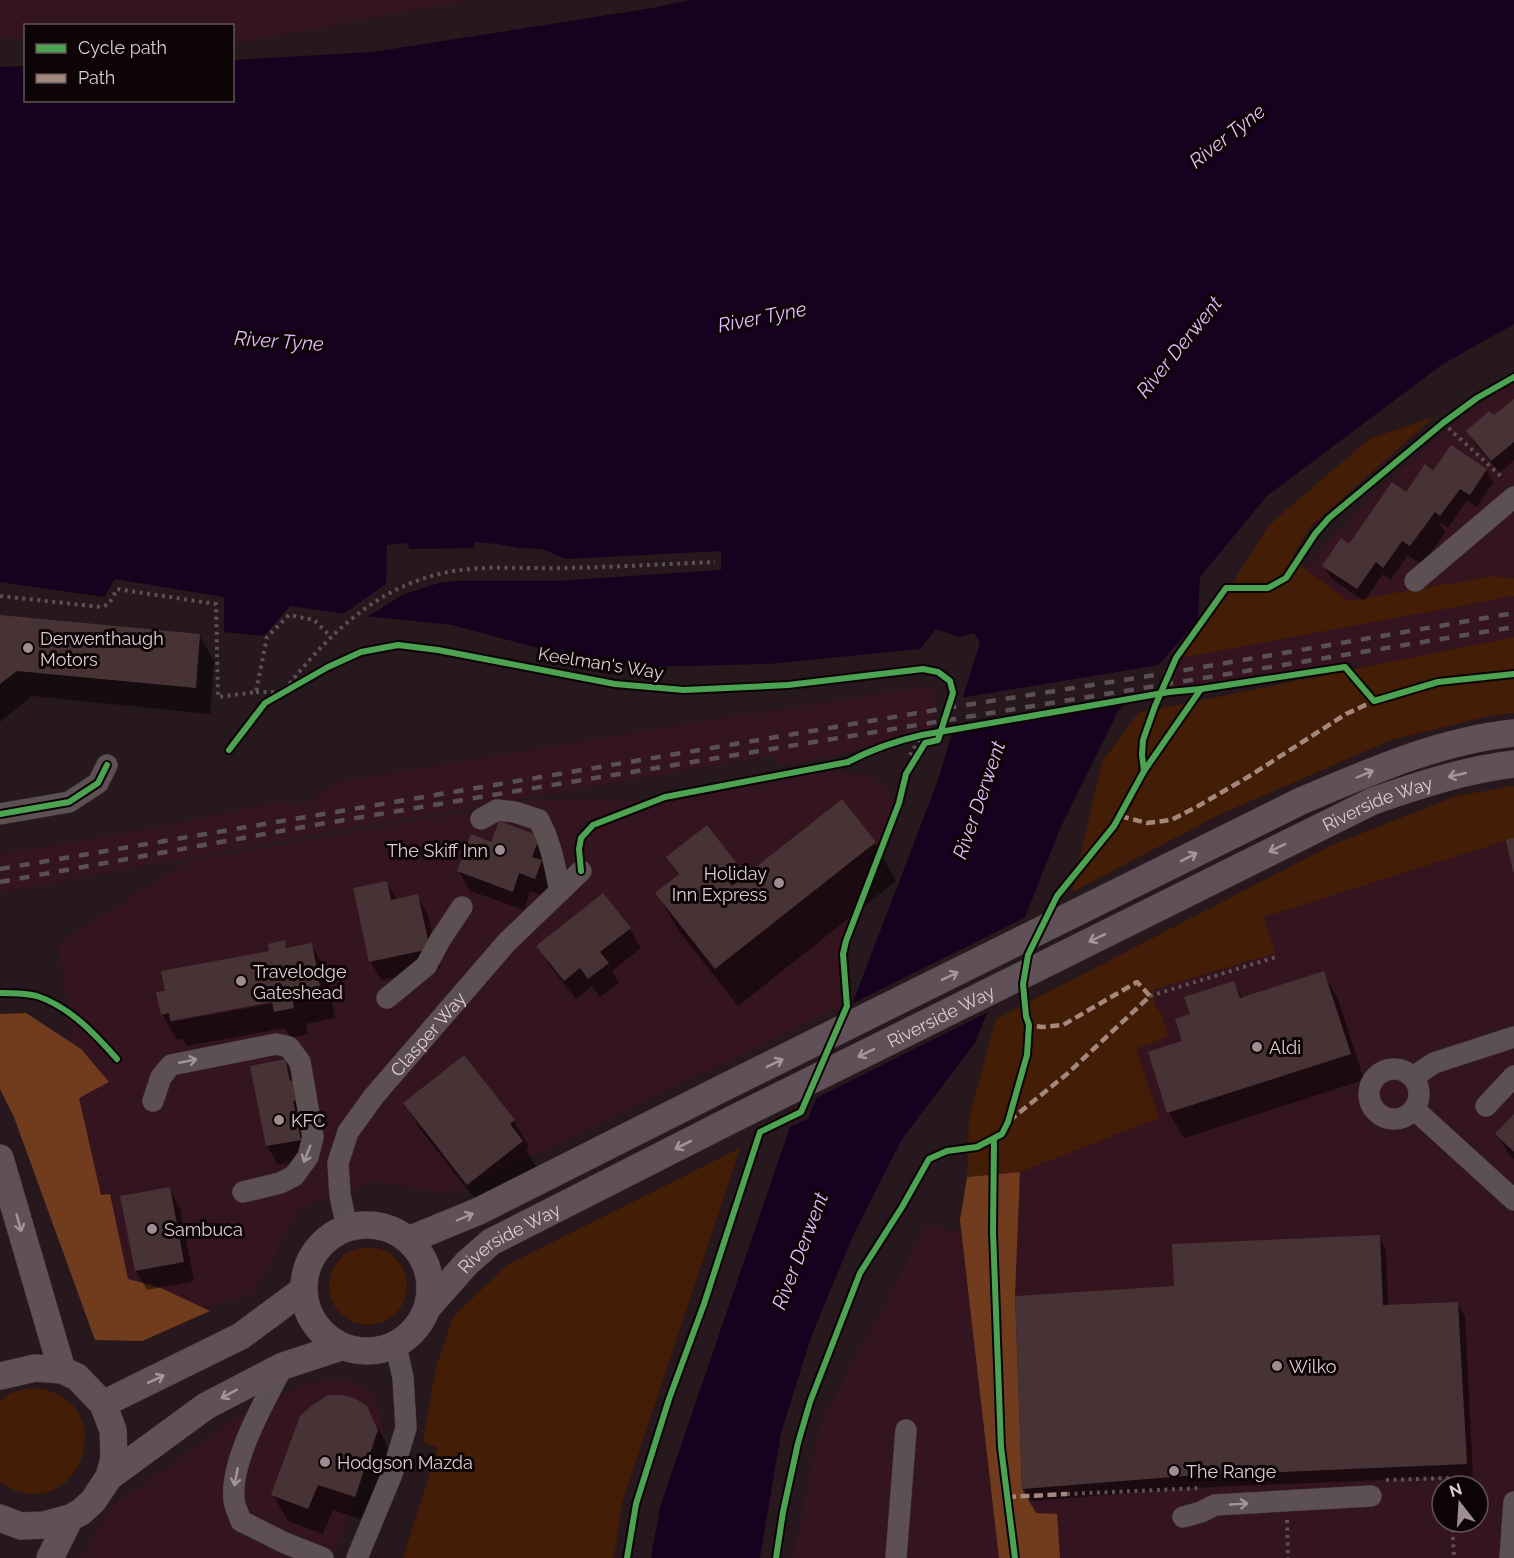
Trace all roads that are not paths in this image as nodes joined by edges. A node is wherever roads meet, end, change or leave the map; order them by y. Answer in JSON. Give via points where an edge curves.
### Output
{"nodes":[{"id":1,"x":1510,"y":489,"type":"edge"},
{"id":2,"x":1415,"y":581,"type":"dead end"},
{"id":3,"x":1514,"y":733,"type":"edge"},
{"id":4,"x":1514,"y":764,"type":"edge"},
{"id":5,"x":107,"y":765,"type":"dead end"},
{"id":6,"x":0,"y":814,"type":"edge"},
{"id":7,"x":481,"y":819,"type":"dead end"},
{"id":8,"x":581,"y":871,"type":"dead end"},
{"id":9,"x":560,"y":891,"type":"junction"},
{"id":10,"x":462,"y":907,"type":"dead end"},
{"id":11,"x":387,"y":998,"type":"dead end"},
{"id":12,"x":1514,"y":1037,"type":"edge"},
{"id":13,"x":1514,"y":1076,"type":"edge"},
{"id":14,"x":1413,"y":1077,"type":"junction"},
{"id":15,"x":153,"y":1101,"type":"dead end"},
{"id":16,"x":1486,"y":1106,"type":"dead end"},
{"id":17,"x":1414,"y":1109,"type":"junction"},
{"id":18,"x":2,"y":1163,"type":"edge"},
{"id":19,"x":243,"y":1192,"type":"dead end"},
{"id":20,"x":1514,"y":1200,"type":"edge"},
{"id":21,"x":347,"y":1228,"type":"junction"},
{"id":22,"x":411,"y":1239,"type":"junction"},
{"id":23,"x":303,"y":1290,"type":"junction"},
{"id":24,"x":428,"y":1307,"type":"junction"},
{"id":25,"x":396,"y":1346,"type":"junction"},
{"id":26,"x":341,"y":1347,"type":"junction"},
{"id":27,"x":283,"y":1366,"type":"junction"},
{"id":28,"x":62,"y":1370,"type":"junction"},
{"id":29,"x":0,"y":1377,"type":"edge"},
{"id":30,"x":103,"y":1404,"type":"junction"},
{"id":31,"x":906,"y":1430,"type":"dead end"},
{"id":32,"x":109,"y":1477,"type":"junction"},
{"id":33,"x":1371,"y":1496,"type":"dead end"},
{"id":34,"x":1514,"y":1502,"type":"edge"},
{"id":35,"x":1183,"y":1517,"type":"dead end"},
{"id":36,"x":0,"y":1518,"type":"edge"},
{"id":37,"x":70,"y":1518,"type":"junction"},
{"id":38,"x":50,"y":1558,"type":"edge"},
{"id":39,"x":323,"y":1558,"type":"edge"},
{"id":40,"x":357,"y":1558,"type":"edge"},
{"id":41,"x":896,"y":1558,"type":"edge"},
{"id":42,"x":1509,"y":1558,"type":"edge"}],
"edges":[{"from":1,"to":2,"type":"street"},
{"from":22,"to":3,"type":"main road","name":"Riverside Way","one_way":true,"via":[[479,1211],[1301,801],[1421,753]]},
{"from":4,"to":24,"type":"main road","name":"Riverside Way","one_way":true,"via":[[1455,774],[1373,801],[735,1118],[491,1242]]},
{"from":5,"to":6,"type":"street","via":[[98,783],[69,802]]},
{"from":7,"to":9,"type":"street","via":[[497,810],[539,820],[554,855]]},
{"from":8,"to":9,"type":"street","name":"Clasper Way"},
{"from":9,"to":21,"type":"street","name":"Clasper Way","via":[[507,942],[374,1096],[348,1132],[338,1163]]},
{"from":10,"to":11,"type":"street","via":[[426,966]]},
{"from":12,"to":14,"type":"street","via":[[1434,1063]]},
{"from":13,"to":16,"type":"street"},
{"from":14,"to":17,"type":"street","via":[[1418,1089]]},
{"from":14,"to":17,"type":"street","via":[[1402,1070],[1384,1070],[1368,1091],[1371,1105],[1384,1117],[1403,1117]]},
{"from":15,"to":19,"type":"street","one_way":true,"via":[[161,1077],[171,1065],[276,1044],[289,1047],[300,1062],[313,1137],[308,1157],[294,1176]]},
{"from":17,"to":20,"type":"street"},
{"from":18,"to":28,"type":"main road","one_way":true},
{"from":21,"to":22,"type":"main road","via":[[381,1225]]},
{"from":21,"to":23,"type":"main road","via":[[320,1246],[307,1267]]},
{"from":22,"to":24,"type":"main road","via":[[424,1258],[431,1282]]},
{"from":23,"to":26,"type":"main road","via":[[307,1312],[322,1332]]},
{"from":30,"to":23,"type":"main road","one_way":true,"via":[[241,1336]]},
{"from":24,"to":25,"type":"main road","via":[[417,1327]]},
{"from":25,"to":26,"type":"main road","via":[[363,1351]]},
{"from":25,"to":40,"type":"street","via":[[403,1378],[406,1428],[392,1474]]},
{"from":26,"to":27,"type":"main road"},
{"from":27,"to":32,"type":"main road","one_way":true,"via":[[206,1406]]},
{"from":27,"to":39,"type":"street","one_way":true,"via":[[253,1425],[234,1478],[234,1501],[242,1521]]},
{"from":28,"to":29,"type":"main road","via":[[34,1368]]},
{"from":28,"to":30,"type":"main road","via":[[77,1377]]},
{"from":30,"to":32,"type":"main road","via":[[113,1430],[114,1458]]},
{"from":31,"to":41,"type":"street"},
{"from":32,"to":37,"type":"main road","via":[[93,1501]]},
{"from":35,"to":33,"type":"street","one_way":true,"via":[[1215,1505]]},
{"from":34,"to":42,"type":"street"},
{"from":36,"to":37,"type":"main road","via":[[21,1526]]},
{"from":37,"to":38,"type":"main road"}]}
